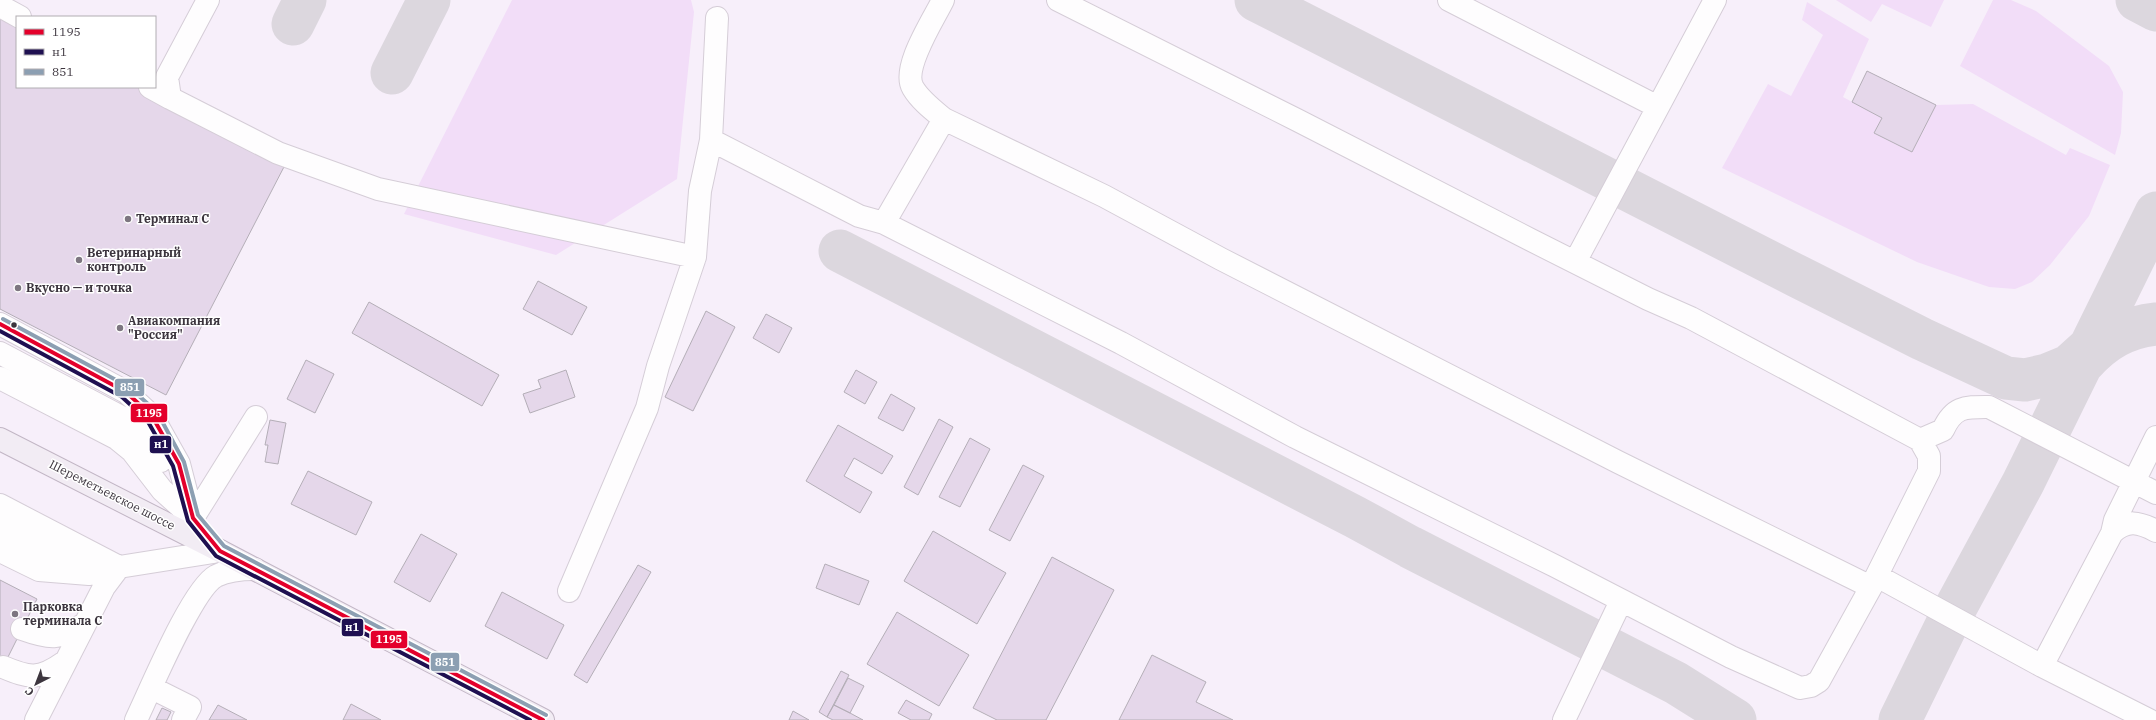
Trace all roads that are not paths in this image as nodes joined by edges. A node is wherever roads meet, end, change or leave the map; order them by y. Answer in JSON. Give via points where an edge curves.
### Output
{"nodes":[{"id":1,"x":208,"y":0,"type":"edge"},
{"id":2,"x":943,"y":0,"type":"edge"},
{"id":3,"x":1058,"y":0,"type":"edge"},
{"id":4,"x":1449,"y":0,"type":"edge"},
{"id":5,"x":1715,"y":0,"type":"edge"},
{"id":6,"x":0,"y":6,"type":"edge"},
{"id":7,"x":18,"y":16,"type":"edge"},
{"id":8,"x":717,"y":18,"type":"dead end"},
{"id":9,"x":160,"y":86,"type":"edge"},
{"id":10,"x":1658,"y":107,"type":"junction"},
{"id":11,"x":944,"y":119,"type":"junction"},
{"id":12,"x":711,"y":140,"type":"junction"},
{"id":13,"x":884,"y":223,"type":"junction"},
{"id":14,"x":695,"y":257,"type":"junction"},
{"id":15,"x":1575,"y":262,"type":"junction"},
{"id":16,"x":0,"y":324,"type":"edge"},
{"id":17,"x":0,"y":353,"type":"edge"},
{"id":18,"x":0,"y":378,"type":"edge"},
{"id":19,"x":256,"y":417,"type":"dead end"},
{"id":20,"x":1943,"y":430,"type":"junction"},
{"id":21,"x":2156,"y":437,"type":"edge"},
{"id":22,"x":0,"y":439,"type":"edge"},
{"id":23,"x":1920,"y":440,"type":"junction"},
{"id":24,"x":1930,"y":462,"type":"junction"},
{"id":25,"x":2134,"y":482,"type":"junction"},
{"id":26,"x":2156,"y":493,"type":"edge"},
{"id":27,"x":0,"y":504,"type":"edge"},
{"id":28,"x":193,"y":518,"type":"junction"},
{"id":29,"x":0,"y":528,"type":"edge"},
{"id":30,"x":2156,"y":531,"type":"edge"},
{"id":31,"x":2112,"y":533,"type":"junction"},
{"id":32,"x":0,"y":550,"type":"edge"},
{"id":33,"x":220,"y":551,"type":"junction"},
{"id":34,"x":119,"y":567,"type":"junction"},
{"id":35,"x":255,"y":569,"type":"junction"},
{"id":36,"x":89,"y":574,"type":"junction"},
{"id":37,"x":1874,"y":581,"type":"junction"},
{"id":38,"x":569,"y":591,"type":"dead end"},
{"id":39,"x":1621,"y":601,"type":"junction"},
{"id":40,"x":84,"y":624,"type":"junction"},
{"id":41,"x":22,"y":629,"type":"dead end"},
{"id":42,"x":64,"y":663,"type":"junction"},
{"id":43,"x":2042,"y":666,"type":"junction"},
{"id":44,"x":3,"y":668,"type":"dead end"},
{"id":45,"x":152,"y":688,"type":"junction"},
{"id":46,"x":36,"y":720,"type":"edge"},
{"id":47,"x":136,"y":720,"type":"edge"},
{"id":48,"x":183,"y":720,"type":"edge"},
{"id":49,"x":543,"y":720,"type":"edge"},
{"id":50,"x":1564,"y":720,"type":"edge"},
{"id":51,"x":2150,"y":720,"type":"edge"}],
"edges":[{"from":1,"to":9,"type":"street"},
{"from":2,"to":11,"type":"street","via":[[912,63],[910,75],[912,87],[918,95]]},
{"from":3,"to":15,"type":"street"},
{"from":4,"to":10,"type":"street"},
{"from":5,"to":10,"type":"street"},
{"from":6,"to":7,"type":"street"},
{"from":8,"to":12,"type":"street"},
{"from":9,"to":14,"type":"street","via":[[278,153],[378,189]]},
{"from":10,"to":15,"type":"street"},
{"from":11,"to":13,"type":"street"},
{"from":11,"to":37,"type":"street","via":[[1104,196],[1618,462]]},
{"from":12,"to":13,"type":"street","via":[[859,216]]},
{"from":12,"to":14,"type":"street","via":[[700,192]]},
{"from":13,"to":39,"type":"street","via":[[1121,343],[1295,437]]},
{"from":14,"to":38,"type":"street","via":[[658,366],[647,408]]},
{"from":15,"to":23,"type":"street","via":[[1691,318]]},
{"from":16,"to":28,"type":"street","via":[[126,392],[152,416],[179,464]]},
{"from":17,"to":28,"type":"street","via":[[125,419],[143,432],[154,446]]},
{"from":18,"to":28,"type":"street","via":[[116,438],[132,451],[162,490]]},
{"from":19,"to":28,"type":"street"},
{"from":20,"to":23,"type":"street"},
{"from":20,"to":24,"type":"street"},
{"from":20,"to":25,"type":"street","via":[[1948,421],[1963,407],[1989,406]]},
{"from":21,"to":25,"type":"street"},
{"from":22,"to":33,"type":"main road","name":"Шереметьевское шоссе"},
{"from":23,"to":24,"type":"street"},
{"from":24,"to":37,"type":"street","via":[[1924,482]]},
{"from":25,"to":26,"type":"street"},
{"from":25,"to":31,"type":"street","via":[[2115,520]]},
{"from":27,"to":34,"type":"street"},
{"from":28,"to":33,"type":"street"},
{"from":29,"to":36,"type":"street"},
{"from":30,"to":31,"type":"street","via":[[2134,522],[2123,524]]},
{"from":31,"to":43,"type":"street"},
{"from":32,"to":36,"type":"street","via":[[39,570]]},
{"from":33,"to":34,"type":"street"},
{"from":33,"to":35,"type":"main road","name":"Шереметьевское шоссе"},
{"from":34,"to":36,"type":"street"},
{"from":34,"to":40,"type":"street","via":[[104,586]]},
{"from":35,"to":45,"type":"street","via":[[237,570],[216,576],[196,598]]},
{"from":35,"to":49,"type":"main road","name":"Шереметьевское шоссе"},
{"from":37,"to":39,"type":"street","via":[[1819,681],[1800,688],[1731,657]]},
{"from":37,"to":43,"type":"street"},
{"from":39,"to":50,"type":"street"},
{"from":40,"to":41,"type":"street","via":[[58,637],[44,637]]},
{"from":40,"to":42,"type":"street"},
{"from":42,"to":44,"type":"street","via":[[51,672],[38,676],[24,676]]},
{"from":42,"to":46,"type":"street"},
{"from":43,"to":51,"type":"street"},
{"from":45,"to":47,"type":"street"},
{"from":45,"to":48,"type":"street","via":[[190,708]]}]}
